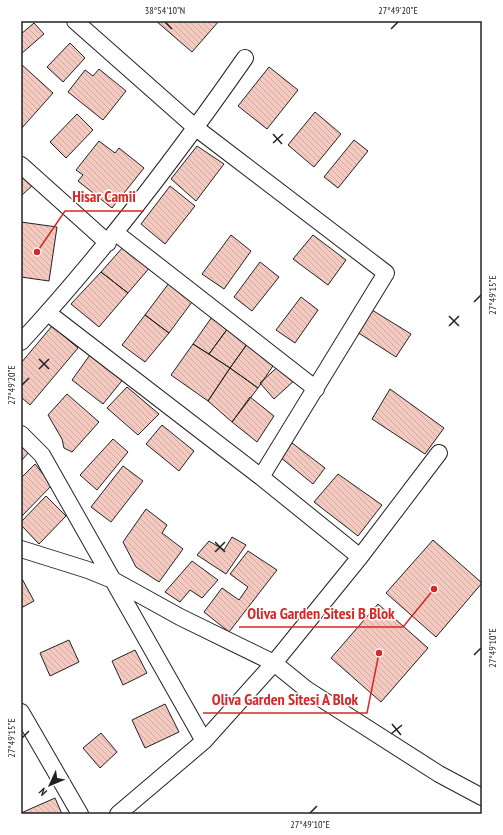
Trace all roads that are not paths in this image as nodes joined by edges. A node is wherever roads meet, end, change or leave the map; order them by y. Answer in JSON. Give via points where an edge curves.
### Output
{"nodes":[{"id":1,"x":75,"y":21,"type":"edge"},
{"id":2,"x":245,"y":58,"type":"dead end"},
{"id":3,"x":196,"y":128,"type":"junction"},
{"id":4,"x":21,"y":165,"type":"edge"},
{"id":5,"x":112,"y":238,"type":"junction"},
{"id":6,"x":48,"y":313,"type":"junction"},
{"id":7,"x":21,"y":342,"type":"edge"},
{"id":8,"x":316,"y":389,"type":"junction"},
{"id":9,"x":21,"y":434,"type":"edge"},
{"id":10,"x":439,"y":453,"type":"dead end"},
{"id":11,"x":261,"y":477,"type":"junction"},
{"id":12,"x":21,"y":549,"type":"edge"},
{"id":13,"x":360,"y":557,"type":"junction"},
{"id":14,"x":115,"y":581,"type":"junction"},
{"id":15,"x":274,"y":663,"type":"junction"},
{"id":16,"x":21,"y":712,"type":"edge"},
{"id":17,"x":204,"y":741,"type":"junction"},
{"id":18,"x":482,"y":797,"type":"edge"},
{"id":19,"x":80,"y":814,"type":"edge"},
{"id":20,"x":118,"y":814,"type":"edge"}],
"edges":[{"from":1,"to":3,"type":"street"},
{"from":2,"to":3,"type":"street"},
{"from":3,"to":5,"type":"street"},
{"from":3,"to":8,"type":"street","via":[[386,273]]},
{"from":4,"to":5,"type":"street"},
{"from":5,"to":6,"type":"street"},
{"from":5,"to":8,"type":"street"},
{"from":6,"to":7,"type":"street"},
{"from":6,"to":11,"type":"street"},
{"from":8,"to":11,"type":"street"},
{"from":9,"to":14,"type":"street","via":[[42,455]]},
{"from":10,"to":13,"type":"street"},
{"from":11,"to":13,"type":"street"},
{"from":12,"to":14,"type":"street"},
{"from":13,"to":15,"type":"street"},
{"from":14,"to":15,"type":"street","via":[[180,617]]},
{"from":14,"to":17,"type":"street"},
{"from":15,"to":17,"type":"street"},
{"from":15,"to":18,"type":"street","via":[[306,689],[439,774]]},
{"from":16,"to":19,"type":"street"},
{"from":17,"to":20,"type":"street"}]}
